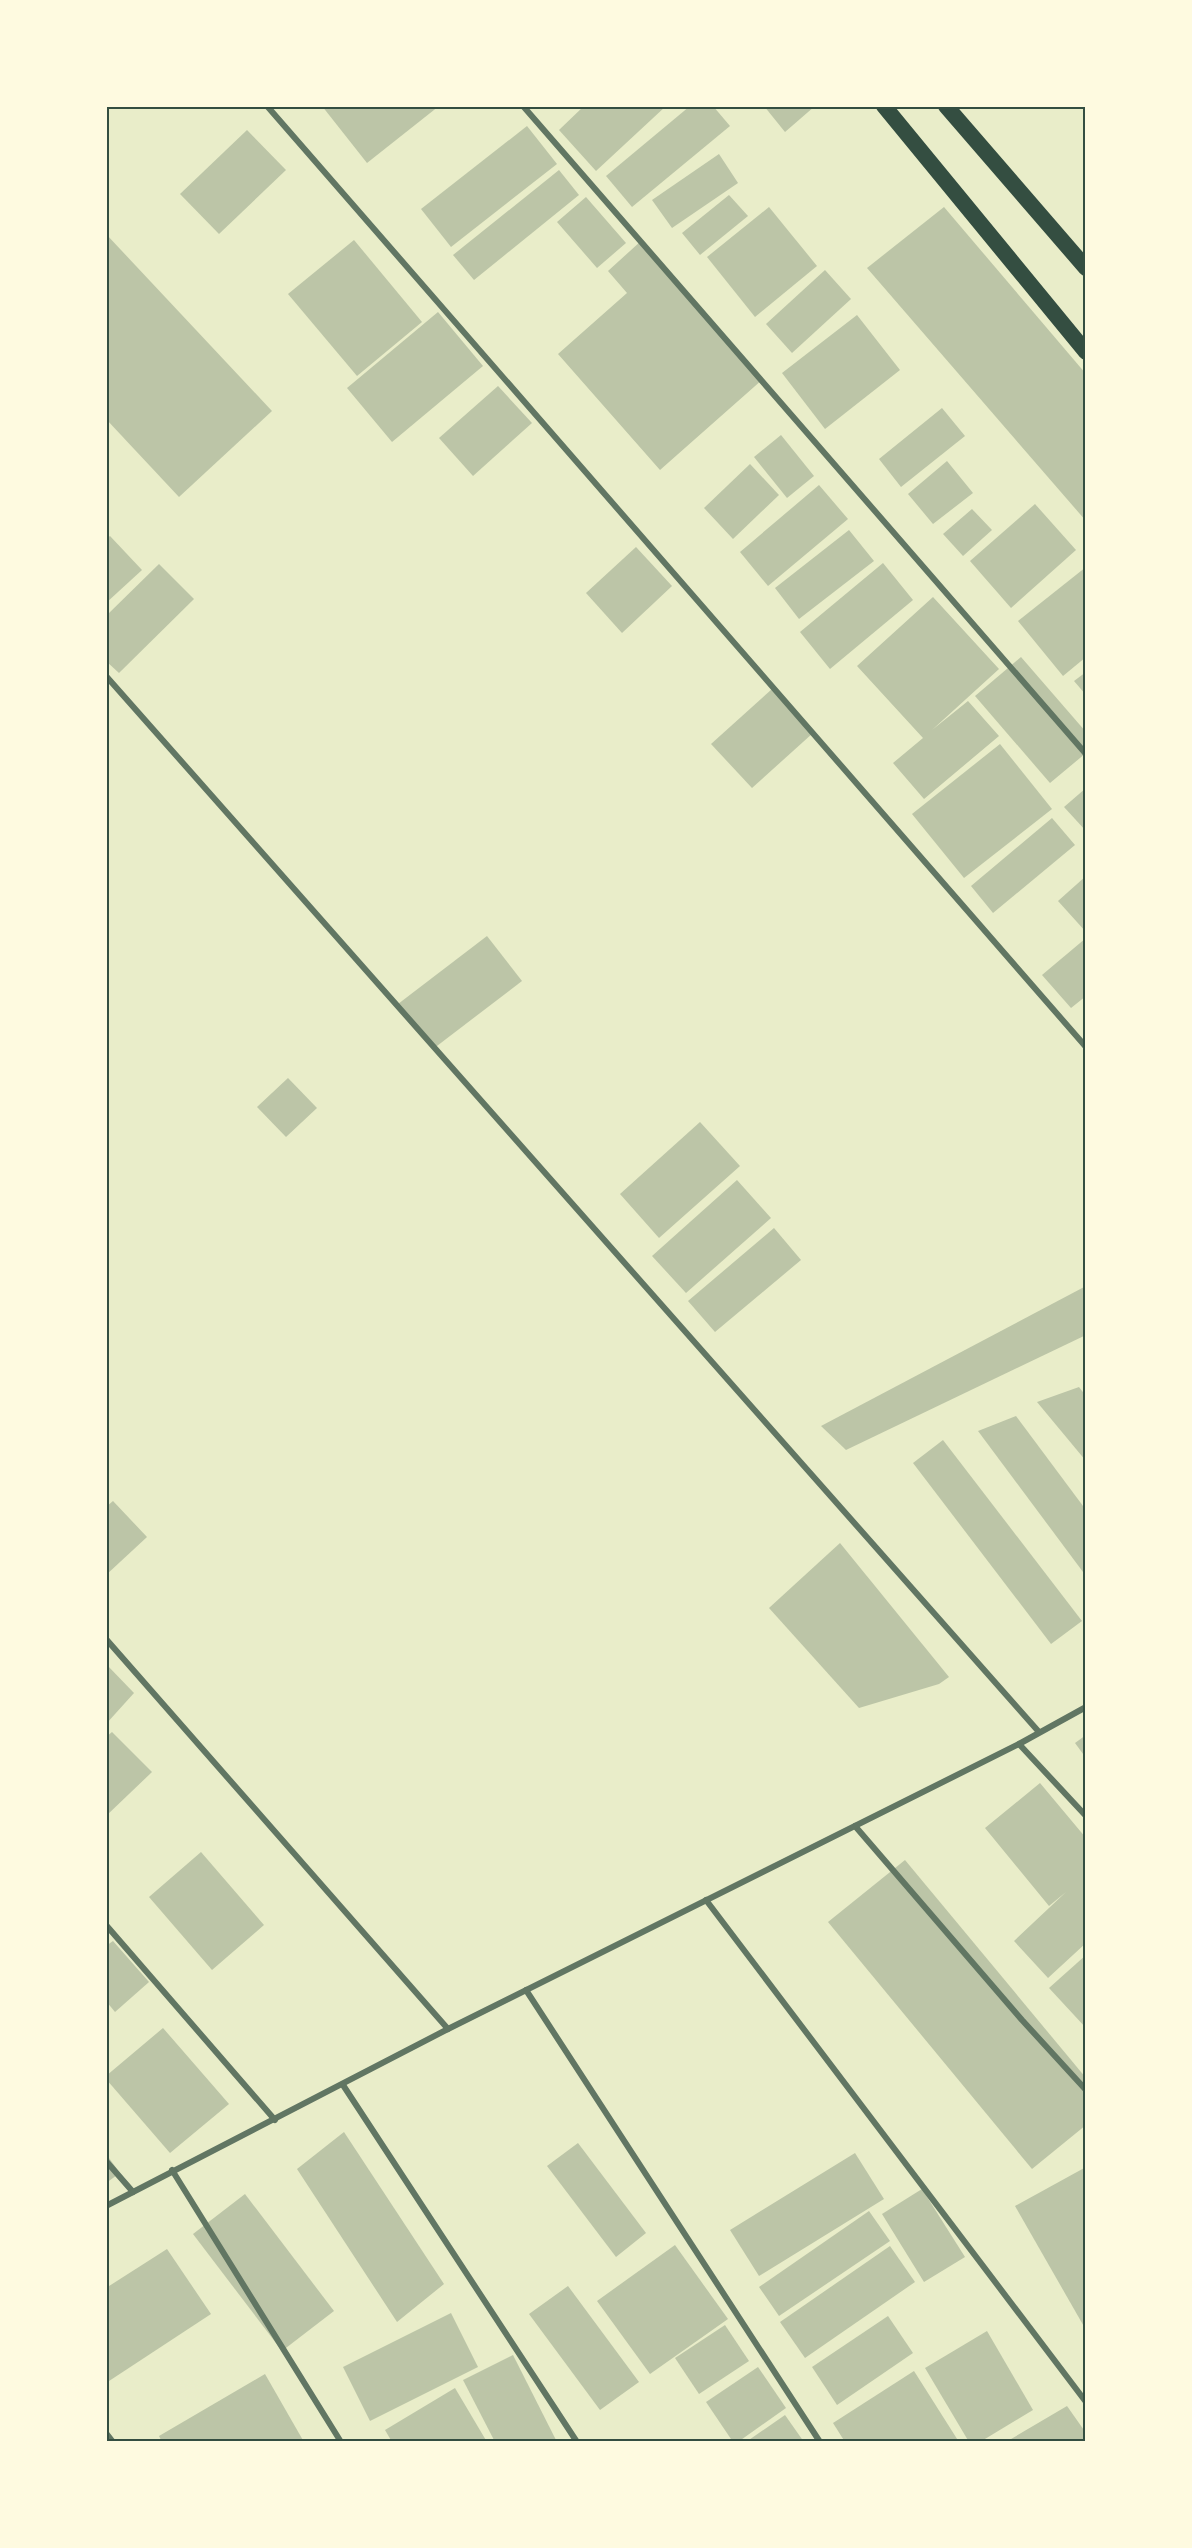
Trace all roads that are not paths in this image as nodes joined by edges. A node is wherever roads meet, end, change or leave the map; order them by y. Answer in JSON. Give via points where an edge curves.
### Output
{"nodes":[{"id":1,"x":267,"y":106,"type":"edge"},
{"id":2,"x":524,"y":106,"type":"edge"},
{"id":3,"x":884,"y":106,"type":"edge"},
{"id":4,"x":946,"y":106,"type":"edge"},
{"id":5,"x":1086,"y":268,"type":"edge"},
{"id":6,"x":1086,"y":352,"type":"edge"},
{"id":7,"x":106,"y":676,"type":"edge"},
{"id":8,"x":1086,"y":754,"type":"edge"},
{"id":9,"x":1086,"y":1047,"type":"edge"},
{"id":10,"x":106,"y":1640,"type":"edge"},
{"id":11,"x":1086,"y":1707,"type":"edge"},
{"id":12,"x":1039,"y":1732,"type":"junction"},
{"id":13,"x":1018,"y":1744,"type":"junction"},
{"id":14,"x":1086,"y":1816,"type":"edge"},
{"id":15,"x":855,"y":1826,"type":"junction"},
{"id":16,"x":706,"y":1900,"type":"junction"},
{"id":17,"x":106,"y":1925,"type":"edge"},
{"id":18,"x":526,"y":1990,"type":"junction"},
{"id":19,"x":448,"y":2029,"type":"junction"},
{"id":20,"x":343,"y":2085,"type":"junction"},
{"id":21,"x":1086,"y":2090,"type":"edge"},
{"id":22,"x":275,"y":2120,"type":"junction"},
{"id":23,"x":106,"y":2161,"type":"edge"},
{"id":24,"x":172,"y":2170,"type":"junction"},
{"id":25,"x":133,"y":2192,"type":"junction"},
{"id":26,"x":106,"y":2206,"type":"edge"},
{"id":27,"x":1086,"y":2402,"type":"edge"},
{"id":28,"x":106,"y":2433,"type":"edge"},
{"id":29,"x":113,"y":2442,"type":"edge"},
{"id":30,"x":341,"y":2442,"type":"edge"},
{"id":31,"x":577,"y":2442,"type":"edge"},
{"id":32,"x":820,"y":2442,"type":"edge"}],
"edges":[{"from":1,"to":9,"type":"street"},
{"from":2,"to":8,"type":"street"},
{"from":3,"to":6,"type":"highway"},
{"from":4,"to":5,"type":"highway"},
{"from":7,"to":12,"type":"street"},
{"from":10,"to":19,"type":"street"},
{"from":11,"to":12,"type":"street"},
{"from":12,"to":13,"type":"street"},
{"from":13,"to":14,"type":"street"},
{"from":13,"to":15,"type":"street"},
{"from":15,"to":16,"type":"street"},
{"from":15,"to":21,"type":"street"},
{"from":16,"to":18,"type":"street"},
{"from":16,"to":27,"type":"street"},
{"from":17,"to":22,"type":"street"},
{"from":18,"to":19,"type":"street"},
{"from":18,"to":32,"type":"street"},
{"from":19,"to":20,"type":"street"},
{"from":20,"to":22,"type":"street"},
{"from":20,"to":31,"type":"street"},
{"from":22,"to":24,"type":"street"},
{"from":23,"to":25,"type":"street"},
{"from":24,"to":25,"type":"street"},
{"from":24,"to":30,"type":"street"},
{"from":25,"to":26,"type":"street"},
{"from":28,"to":29,"type":"street"}]}
